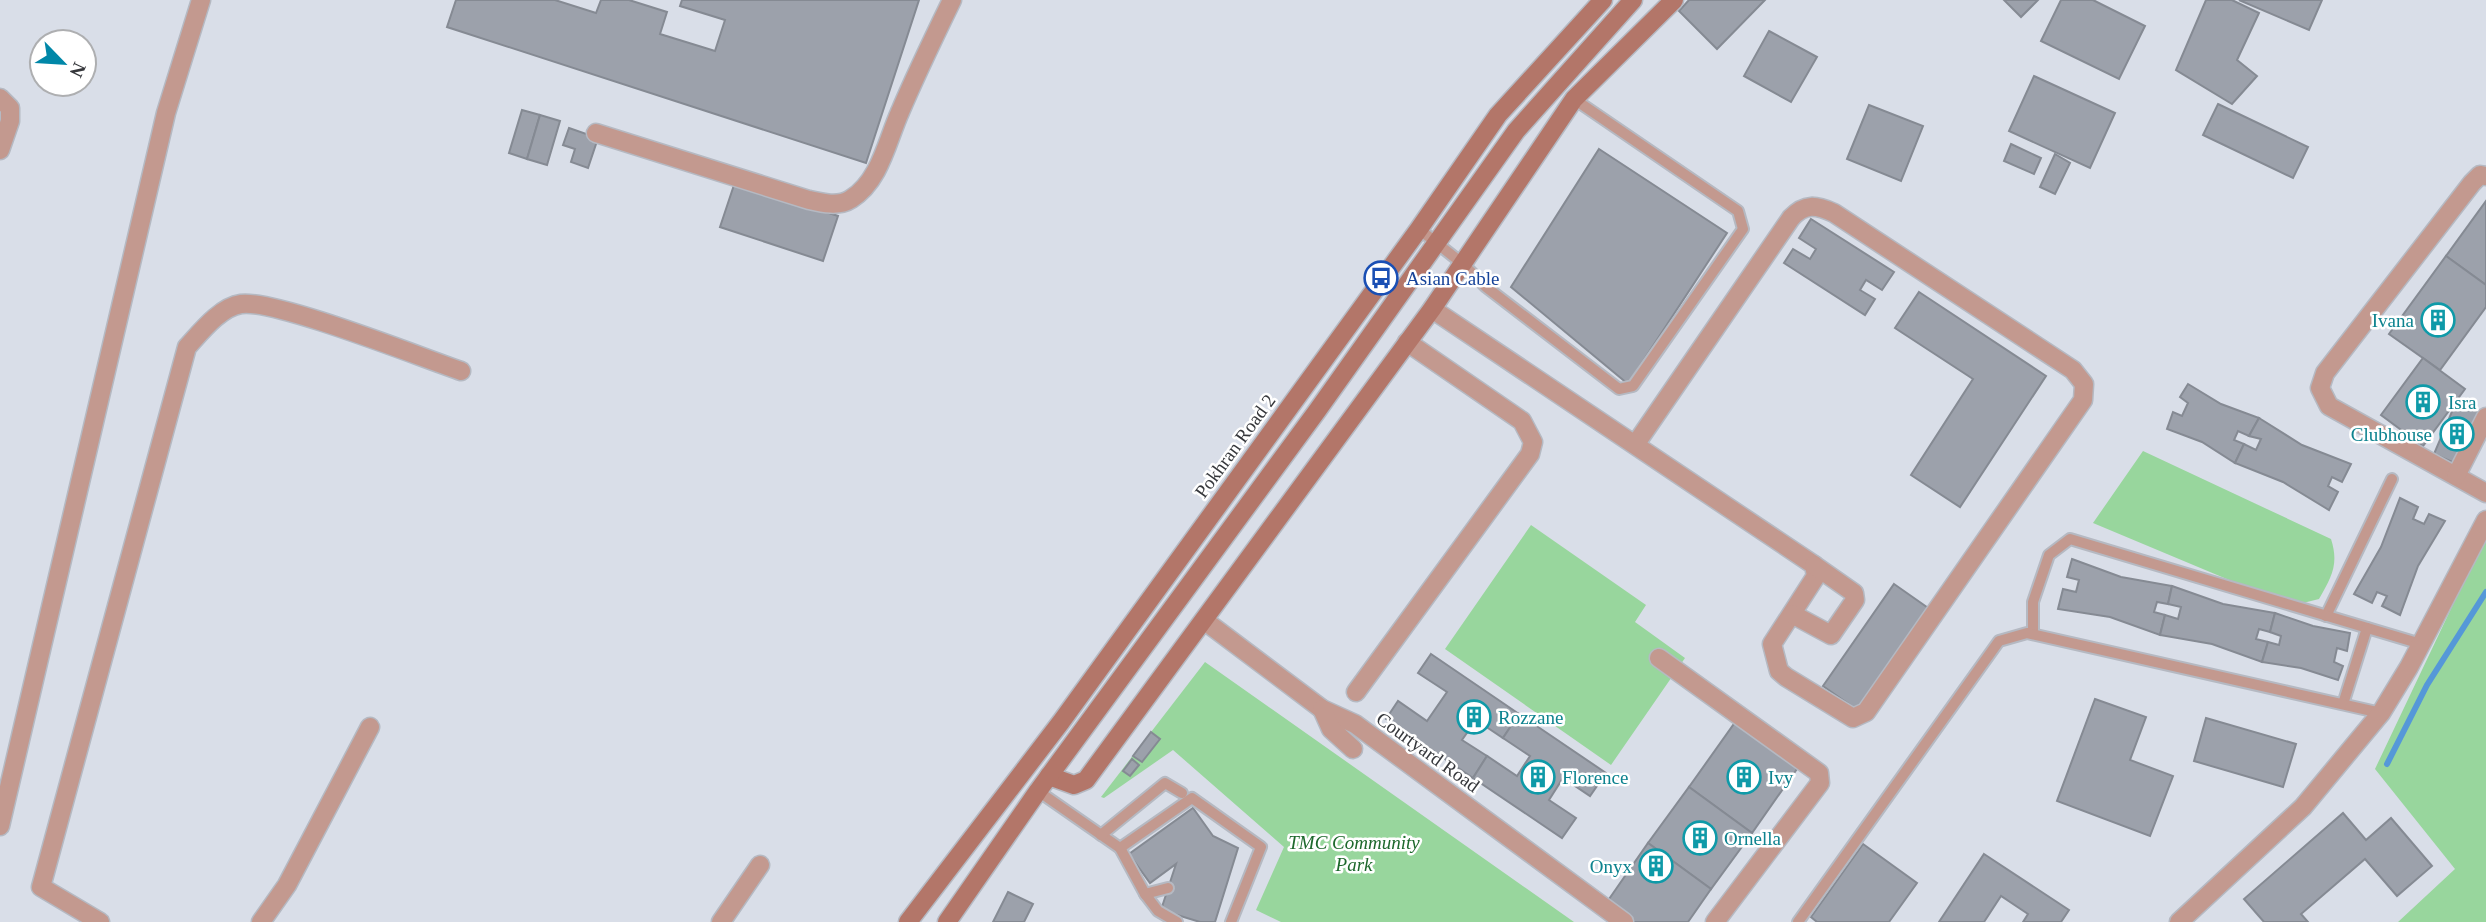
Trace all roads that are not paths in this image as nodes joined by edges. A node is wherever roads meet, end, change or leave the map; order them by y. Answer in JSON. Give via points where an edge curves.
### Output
{"nodes":[{"id":1,"x":201,"y":0,"type":"edge"},
{"id":2,"x":952,"y":0,"type":"edge"},
{"id":3,"x":1603,"y":0,"type":"edge"},
{"id":4,"x":1633,"y":0,"type":"edge"},
{"id":5,"x":1674,"y":0,"type":"edge"},
{"id":6,"x":0,"y":98,"type":"edge"},
{"id":7,"x":1574,"y":99,"type":"junction"},
{"id":8,"x":596,"y":132,"type":"dead end"},
{"id":9,"x":0,"y":150,"type":"edge"},
{"id":10,"x":2486,"y":176,"type":"edge"},
{"id":11,"x":1419,"y":229,"type":"junction"},
{"id":12,"x":1437,"y":243,"type":"junction"},
{"id":13,"x":1463,"y":264,"type":"junction"},
{"id":14,"x":1432,"y":309,"type":"junction"},
{"id":15,"x":1408,"y":342,"type":"junction"},
{"id":16,"x":461,"y":371,"type":"dead end"},
{"id":17,"x":2486,"y":417,"type":"edge"},
{"id":18,"x":1635,"y":445,"type":"junction"},
{"id":19,"x":2456,"y":476,"type":"junction"},
{"id":20,"x":2392,"y":479,"type":"dead end"},
{"id":21,"x":2486,"y":493,"type":"edge"},
{"id":22,"x":2486,"y":520,"type":"edge"},
{"id":23,"x":1814,"y":565,"type":"junction"},
{"id":24,"x":1792,"y":614,"type":"junction"},
{"id":25,"x":2326,"y":615,"type":"junction"},
{"id":26,"x":1205,"y":621,"type":"junction"},
{"id":27,"x":2367,"y":628,"type":"junction"},
{"id":28,"x":2033,"y":634,"type":"junction"},
{"id":29,"x":2421,"y":644,"type":"junction"},
{"id":30,"x":1659,"y":658,"type":"dead end"},
{"id":31,"x":1356,"y":692,"type":"dead end"},
{"id":32,"x":2343,"y":704,"type":"junction"},
{"id":33,"x":1322,"y":709,"type":"junction"},
{"id":34,"x":2381,"y":713,"type":"junction"},
{"id":35,"x":370,"y":727,"type":"dead end"},
{"id":36,"x":1353,"y":749,"type":"dead end"},
{"id":37,"x":1044,"y":783,"type":"junction"},
{"id":38,"x":1182,"y":793,"type":"dead end"},
{"id":39,"x":0,"y":826,"type":"edge"},
{"id":40,"x":1101,"y":835,"type":"junction"},
{"id":41,"x":1120,"y":848,"type":"junction"},
{"id":42,"x":760,"y":865,"type":"dead end"},
{"id":43,"x":1168,"y":888,"type":"dead end"},
{"id":44,"x":1145,"y":894,"type":"junction"},
{"id":45,"x":2181,"y":918,"type":"edge"},
{"id":46,"x":100,"y":922,"type":"edge"},
{"id":47,"x":261,"y":922,"type":"edge"},
{"id":48,"x":721,"y":922,"type":"edge"},
{"id":49,"x":908,"y":922,"type":"edge"},
{"id":50,"x":947,"y":922,"type":"edge"},
{"id":51,"x":1177,"y":922,"type":"edge"},
{"id":52,"x":1231,"y":922,"type":"edge"},
{"id":53,"x":1624,"y":922,"type":"edge"},
{"id":54,"x":1715,"y":922,"type":"edge"},
{"id":55,"x":1798,"y":922,"type":"edge"}],
"edges":[{"from":1,"to":39,"type":"street","via":[[166,113]]},
{"from":2,"to":8,"type":"street","via":[[880,163],[849,201],[809,200]]},
{"from":3,"to":11,"type":"main road","name":"Pokhran Road 2","via":[[1498,116]]},
{"from":4,"to":12,"type":"main road","via":[[1516,131]]},
{"from":5,"to":7,"type":"main road"},
{"from":6,"to":9,"type":"street","via":[[10,108],[10,121]]},
{"from":7,"to":13,"type":"main road"},
{"from":7,"to":13,"type":"lane","via":[[1738,211],[1743,229],[1633,386],[1619,389],[1486,287]]},
{"from":10,"to":19,"type":"street","via":[[2480,174],[2456,204],[2325,373],[2320,388],[2329,406]]},
{"from":11,"to":12,"type":"lane"},
{"from":11,"to":49,"type":"main road","name":"Pokhran Road 2","via":[[1061,722]]},
{"from":12,"to":13,"type":"lane"},
{"from":12,"to":37,"type":"main road"},
{"from":13,"to":14,"type":"main road"},
{"from":14,"to":15,"type":"main road"},
{"from":14,"to":18,"type":"street"},
{"from":15,"to":26,"type":"main road"},
{"from":15,"to":31,"type":"street","via":[[1522,421],[1533,442],[1530,454]]},
{"from":16,"to":46,"type":"street","via":[[281,310],[240,304],[212,321],[187,347],[41,887]]},
{"from":17,"to":19,"type":"street"},
{"from":18,"to":23,"type":"street"},
{"from":18,"to":24,"type":"street","via":[[1791,218],[1810,205],[1833,212],[2073,370],[2084,384],[2083,400],[1863,716],[1853,718],[1779,671],[1772,644]]},
{"from":19,"to":21,"type":"street"},
{"from":20,"to":25,"type":"lane"},
{"from":22,"to":29,"type":"street"},
{"from":23,"to":24,"type":"street","via":[[1816,576]]},
{"from":23,"to":24,"type":"street","via":[[1854,593],[1854,600],[1831,635]]},
{"from":25,"to":27,"type":"lane"},
{"from":25,"to":28,"type":"lane","via":[[2070,539],[2049,555],[2033,602]]},
{"from":26,"to":33,"type":"street","name":"Courtyard Road"},
{"from":26,"to":37,"type":"main road","via":[[1086,780],[1074,785]]},
{"from":27,"to":29,"type":"lane"},
{"from":27,"to":32,"type":"lane"},
{"from":28,"to":32,"type":"lane"},
{"from":28,"to":55,"type":"lane","via":[[1999,641]]},
{"from":29,"to":34,"type":"street"},
{"from":30,"to":54,"type":"street","via":[[1819,773],[1821,783]]},
{"from":32,"to":34,"type":"lane"},
{"from":33,"to":36,"type":"street","via":[[1331,729]]},
{"from":33,"to":53,"type":"street","name":"Courtyard Road","via":[[1355,724]]},
{"from":34,"to":45,"type":"street","via":[[2300,804]]},
{"from":35,"to":47,"type":"street","via":[[306,849]]},
{"from":37,"to":40,"type":"lane"},
{"from":37,"to":50,"type":"main road"},
{"from":38,"to":40,"type":"lane","via":[[1164,783]]},
{"from":40,"to":41,"type":"lane"},
{"from":41,"to":44,"type":"lane"},
{"from":41,"to":52,"type":"lane","via":[[1192,798],[1261,848]]},
{"from":42,"to":48,"type":"street"},
{"from":43,"to":44,"type":"lane"},
{"from":44,"to":51,"type":"lane","via":[[1158,911]]}]}
